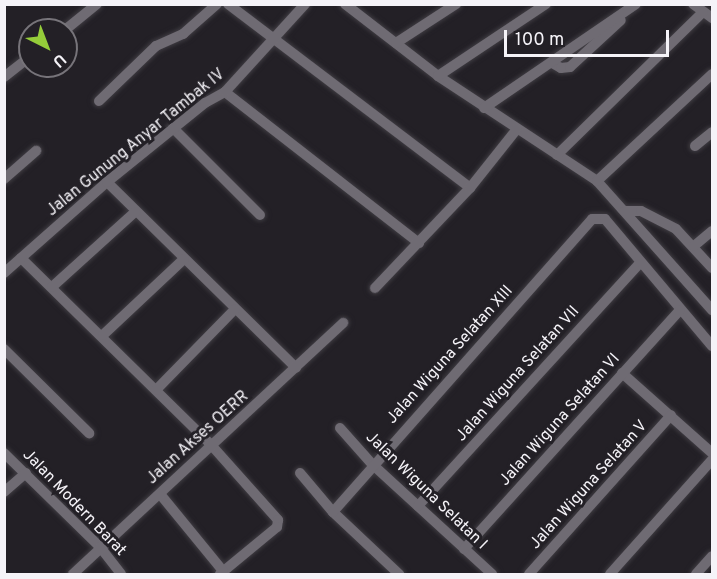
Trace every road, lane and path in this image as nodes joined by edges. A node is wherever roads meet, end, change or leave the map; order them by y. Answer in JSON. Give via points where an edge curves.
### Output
{"nodes":[{"id":1,"x":218,"y":4,"type":"edge"},
{"id":2,"x":228,"y":4,"type":"edge"},
{"id":3,"x":305,"y":4,"type":"edge"},
{"id":4,"x":456,"y":4,"type":"edge"},
{"id":5,"x":546,"y":4,"type":"edge"},
{"id":6,"x":693,"y":4,"type":"edge"},
{"id":7,"x":635,"y":5,"type":"edge"},
{"id":8,"x":92,"y":6,"type":"edge"},
{"id":9,"x":349,"y":6,"type":"edge"},
{"id":10,"x":703,"y":12,"type":"junction"},
{"id":11,"x":78,"y":18,"type":"edge"},
{"id":12,"x":712,"y":18,"type":"edge"},
{"id":13,"x":273,"y":41,"type":"junction"},
{"id":14,"x":396,"y":43,"type":"junction"},
{"id":15,"x":18,"y":66,"type":"edge"},
{"id":16,"x":712,"y":74,"type":"edge"},
{"id":17,"x":438,"y":76,"type":"junction"},
{"id":18,"x":4,"y":77,"type":"edge"},
{"id":19,"x":225,"y":92,"type":"junction"},
{"id":20,"x":99,"y":101,"type":"dead end"},
{"id":21,"x":484,"y":108,"type":"junction"},
{"id":22,"x":173,"y":128,"type":"junction"},
{"id":23,"x":517,"y":129,"type":"junction"},
{"id":24,"x":712,"y":132,"type":"edge"},
{"id":25,"x":695,"y":146,"type":"dead end"},
{"id":26,"x":36,"y":151,"type":"dead end"},
{"id":27,"x":556,"y":155,"type":"junction"},
{"id":28,"x":4,"y":179,"type":"edge"},
{"id":29,"x":597,"y":181,"type":"junction"},
{"id":30,"x":107,"y":182,"type":"junction"},
{"id":31,"x":470,"y":188,"type":"junction"},
{"id":32,"x":625,"y":211,"type":"junction"},
{"id":33,"x":135,"y":212,"type":"junction"},
{"id":34,"x":260,"y":215,"type":"dead end"},
{"id":35,"x":712,"y":231,"type":"edge"},
{"id":36,"x":418,"y":243,"type":"junction"},
{"id":37,"x":694,"y":246,"type":"junction"},
{"id":38,"x":21,"y":258,"type":"junction"},
{"id":39,"x":184,"y":259,"type":"junction"},
{"id":40,"x":711,"y":262,"type":"edge"},
{"id":41,"x":640,"y":263,"type":"junction"},
{"id":42,"x":4,"y":273,"type":"edge"},
{"id":43,"x":52,"y":287,"type":"junction"},
{"id":44,"x":375,"y":288,"type":"dead end"},
{"id":45,"x":235,"y":309,"type":"junction"},
{"id":46,"x":680,"y":310,"type":"junction"},
{"id":47,"x":712,"y":310,"type":"edge"},
{"id":48,"x":343,"y":323,"type":"dead end"},
{"id":49,"x":103,"y":335,"type":"junction"},
{"id":50,"x":712,"y":346,"type":"edge"},
{"id":51,"x":4,"y":349,"type":"edge"},
{"id":52,"x":296,"y":368,"type":"junction"},
{"id":53,"x":622,"y":373,"type":"junction"},
{"id":54,"x":156,"y":390,"type":"junction"},
{"id":55,"x":671,"y":415,"type":"junction"},
{"id":56,"x":340,"y":428,"type":"dead end"},
{"id":57,"x":89,"y":433,"type":"dead end"},
{"id":58,"x":213,"y":447,"type":"junction"},
{"id":59,"x":4,"y":453,"type":"edge"},
{"id":60,"x":712,"y":453,"type":"edge"},
{"id":61,"x":712,"y":460,"type":"edge"},
{"id":62,"x":372,"y":464,"type":"junction"},
{"id":63,"x":26,"y":473,"type":"junction"},
{"id":64,"x":300,"y":473,"type":"dead end"},
{"id":65,"x":4,"y":492,"type":"edge"},
{"id":66,"x":160,"y":494,"type":"junction"},
{"id":67,"x":418,"y":506,"type":"junction"},
{"id":68,"x":333,"y":512,"type":"junction"},
{"id":69,"x":100,"y":548,"type":"junction"},
{"id":70,"x":464,"y":549,"type":"junction"},
{"id":71,"x":712,"y":556,"type":"edge"},
{"id":72,"x":221,"y":573,"type":"edge"},
{"id":73,"x":73,"y":574,"type":"edge"},
{"id":74,"x":121,"y":574,"type":"edge"},
{"id":75,"x":399,"y":574,"type":"edge"},
{"id":76,"x":492,"y":574,"type":"edge"},
{"id":77,"x":529,"y":574,"type":"edge"},
{"id":78,"x":610,"y":574,"type":"edge"},
{"id":79,"x":696,"y":574,"type":"edge"}],
"edges":[{"from":1,"to":20,"type":"street","via":[[183,34],[156,46]]},
{"from":2,"to":13,"type":"street"},
{"from":3,"to":13,"type":"street","name":"Jalan Gunung Anyar Tambak IV"},
{"from":4,"to":14,"type":"street"},
{"from":5,"to":17,"type":"street"},
{"from":6,"to":10,"type":"street"},
{"from":7,"to":21,"type":"street"},
{"from":8,"to":11,"type":"street"},
{"from":9,"to":14,"type":"street"},
{"from":10,"to":12,"type":"street"},
{"from":10,"to":27,"type":"street"},
{"from":13,"to":19,"type":"street","name":"Jalan Gunung Anyar Tambak IV"},
{"from":13,"to":31,"type":"street"},
{"from":14,"to":17,"type":"street"},
{"from":15,"to":18,"type":"street"},
{"from":16,"to":29,"type":"street"},
{"from":17,"to":21,"type":"street"},
{"from":19,"to":22,"type":"street","name":"Jalan Gunung Anyar Tambak IV"},
{"from":19,"to":36,"type":"street"},
{"from":21,"to":23,"type":"street"},
{"from":22,"to":30,"type":"street","name":"Jalan Gunung Anyar Tambak IV"},
{"from":22,"to":34,"type":"street"},
{"from":23,"to":27,"type":"street"},
{"from":23,"to":31,"type":"street"},
{"from":24,"to":25,"type":"street"},
{"from":26,"to":28,"type":"street"},
{"from":27,"to":29,"type":"street"},
{"from":29,"to":32,"type":"street"},
{"from":30,"to":33,"type":"street"},
{"from":30,"to":38,"type":"street","name":"Jalan Gunung Anyar Tambak IV"},
{"from":31,"to":36,"type":"street"},
{"from":32,"to":37,"type":"street","via":[[655,216]]},
{"from":32,"to":47,"type":"street"},
{"from":33,"to":39,"type":"street"},
{"from":33,"to":43,"type":"street"},
{"from":35,"to":37,"type":"street"},
{"from":36,"to":44,"type":"street"},
{"from":37,"to":40,"type":"street"},
{"from":38,"to":42,"type":"street","name":"Jalan Gunung Anyar Tambak IV"},
{"from":38,"to":43,"type":"street"},
{"from":39,"to":45,"type":"street"},
{"from":39,"to":49,"type":"street"},
{"from":41,"to":46,"type":"street"},
{"from":41,"to":62,"type":"street","name":"Jalan Wiguna Selatan XIII","via":[[605,219],[592,219]]},
{"from":41,"to":67,"type":"street","name":"Jalan Wiguna Selatan VII"},
{"from":43,"to":49,"type":"street"},
{"from":45,"to":52,"type":"street"},
{"from":45,"to":54,"type":"street"},
{"from":46,"to":50,"type":"street"},
{"from":46,"to":53,"type":"street","name":"Jalan Wiguna Selatan VI"},
{"from":48,"to":52,"type":"street","name":"Jalan Akses OERR"},
{"from":49,"to":54,"type":"street"},
{"from":51,"to":57,"type":"street"},
{"from":52,"to":58,"type":"street","name":"Jalan Akses OERR"},
{"from":53,"to":55,"type":"street"},
{"from":53,"to":70,"type":"street","name":"Jalan Wiguna Selatan VI"},
{"from":54,"to":58,"type":"street"},
{"from":55,"to":60,"type":"street"},
{"from":55,"to":77,"type":"street","name":"Jalan Wiguna Selatan V"},
{"from":56,"to":62,"type":"street","name":"Jalan Wiguna Selatan I"},
{"from":58,"to":66,"type":"street","name":"Jalan Akses OERR"},
{"from":58,"to":72,"type":"street","via":[[278,520],[277,526]]},
{"from":59,"to":63,"type":"street","name":"Jalan Modern Barat"},
{"from":61,"to":78,"type":"street"},
{"from":62,"to":67,"type":"street","name":"Jalan Wiguna Selatan I"},
{"from":62,"to":68,"type":"street","name":"Jalan Wiguna Selatan XIII"},
{"from":63,"to":65,"type":"street"},
{"from":63,"to":69,"type":"street","name":"Jalan Modern Barat"},
{"from":64,"to":68,"type":"street"},
{"from":66,"to":69,"type":"street","name":"Jalan Akses OERR"},
{"from":66,"to":72,"type":"street"},
{"from":67,"to":70,"type":"street","name":"Jalan Wiguna Selatan I"},
{"from":68,"to":75,"type":"street"},
{"from":69,"to":73,"type":"street","name":"Jalan Akses OERR"},
{"from":69,"to":74,"type":"street","name":"Jalan Modern Barat"},
{"from":70,"to":76,"type":"street","name":"Jalan Wiguna Selatan I"},
{"from":71,"to":79,"type":"street"}]}
